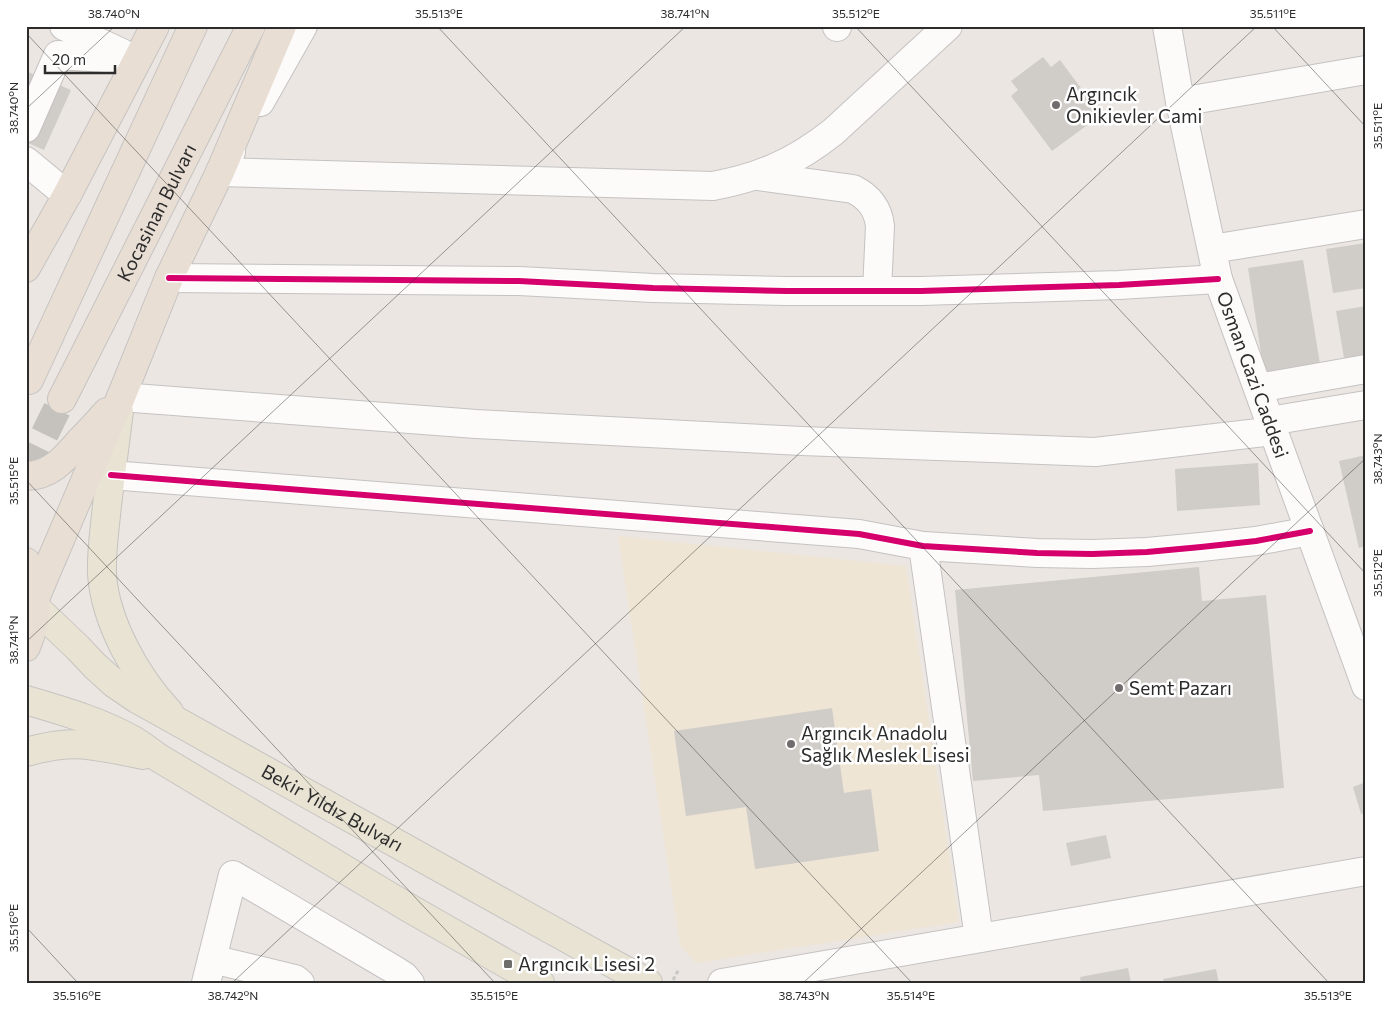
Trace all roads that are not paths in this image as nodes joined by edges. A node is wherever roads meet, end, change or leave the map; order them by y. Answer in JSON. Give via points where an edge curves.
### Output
{"nodes":[{"id":1,"x":64,"y":26,"type":"edge"},
{"id":2,"x":154,"y":26,"type":"edge"},
{"id":3,"x":193,"y":26,"type":"edge"},
{"id":4,"x":251,"y":26,"type":"edge"},
{"id":5,"x":282,"y":26,"type":"edge"},
{"id":6,"x":303,"y":26,"type":"edge"},
{"id":7,"x":948,"y":26,"type":"edge"},
{"id":8,"x":1167,"y":26,"type":"edge"},
{"id":9,"x":137,"y":60,"type":"junction"},
{"id":10,"x":1366,"y":70,"type":"edge"},
{"id":11,"x":1180,"y":102,"type":"junction"},
{"id":12,"x":26,"y":128,"type":"edge"},
{"id":13,"x":26,"y":161,"type":"edge"},
{"id":14,"x":220,"y":172,"type":"junction"},
{"id":15,"x":757,"y":176,"type":"junction"},
{"id":16,"x":26,"y":180,"type":"edge"},
{"id":17,"x":67,"y":195,"type":"junction"},
{"id":18,"x":1366,"y":224,"type":"edge"},
{"id":19,"x":1212,"y":248,"type":"junction"},
{"id":20,"x":26,"y":268,"type":"edge"},
{"id":21,"x":169,"y":278,"type":"junction"},
{"id":22,"x":1218,"y":279,"type":"junction"},
{"id":23,"x":877,"y":291,"type":"junction"},
{"id":24,"x":1366,"y":369,"type":"edge"},
{"id":25,"x":29,"y":380,"type":"dead end"},
{"id":26,"x":1258,"y":388,"type":"junction"},
{"id":27,"x":121,"y":397,"type":"junction"},
{"id":28,"x":62,"y":399,"type":"tunnel mouth"},
{"id":29,"x":1366,"y":405,"type":"edge"},
{"id":30,"x":1272,"y":426,"type":"junction"},
{"id":31,"x":111,"y":475,"type":"junction"},
{"id":32,"x":26,"y":476,"type":"edge"},
{"id":33,"x":1310,"y":531,"type":"junction"},
{"id":34,"x":922,"y":546,"type":"junction"},
{"id":35,"x":26,"y":562,"type":"edge"},
{"id":36,"x":36,"y":602,"type":"junction"},
{"id":37,"x":26,"y":647,"type":"edge"},
{"id":38,"x":1366,"y":686,"type":"edge"},
{"id":39,"x":26,"y":700,"type":"edge"},
{"id":40,"x":180,"y":724,"type":"junction"},
{"id":41,"x":26,"y":752,"type":"edge"},
{"id":42,"x":159,"y":758,"type":"junction"},
{"id":43,"x":1366,"y":871,"type":"edge"},
{"id":44,"x":979,"y":938,"type":"junction"},
{"id":45,"x":209,"y":971,"type":"edge"},
{"id":46,"x":521,"y":979,"type":"edge"},
{"id":47,"x":300,"y":983,"type":"edge"},
{"id":48,"x":410,"y":983,"type":"edge"},
{"id":49,"x":648,"y":983,"type":"edge"},
{"id":50,"x":722,"y":983,"type":"edge"}],
"edges":[{"from":1,"to":9,"type":"street"},
{"from":2,"to":9,"type":"highway"},
{"from":3,"to":25,"type":"highway"},
{"from":4,"to":28,"type":"highway","name":"Kocasinan Bulvarı"},
{"from":5,"to":14,"type":"highway"},
{"from":6,"to":14,"type":"street"},
{"from":7,"to":15,"type":"street","via":[[833,132],[797,157]]},
{"from":8,"to":11,"type":"street","name":"Osman Gazi Caddesi"},
{"from":9,"to":12,"type":"street","via":[[58,55]]},
{"from":9,"to":17,"type":"highway"},
{"from":10,"to":11,"type":"street"},
{"from":11,"to":19,"type":"street","name":"Osman Gazi Caddesi"},
{"from":13,"to":17,"type":"street"},
{"from":14,"to":15,"type":"street","via":[[713,186]]},
{"from":14,"to":21,"type":"highway"},
{"from":15,"to":23,"type":"street","via":[[853,189],[863,194],[879,218]]},
{"from":16,"to":17,"type":"street"},
{"from":17,"to":20,"type":"highway"},
{"from":18,"to":19,"type":"street"},
{"from":19,"to":22,"type":"street","name":"Osman Gazi Caddesi"},
{"from":21,"to":23,"type":"street","via":[[519,281],[652,288]]},
{"from":21,"to":27,"type":"highway"},
{"from":22,"to":23,"type":"street","via":[[1020,289]]},
{"from":22,"to":26,"type":"street","name":"Osman Gazi Caddesi"},
{"from":24,"to":26,"type":"street"},
{"from":26,"to":30,"type":"street","name":"Osman Gazi Caddesi"},
{"from":27,"to":30,"type":"street","via":[[476,424],[1095,452]]},
{"from":27,"to":31,"type":"main road"},
{"from":27,"to":32,"type":"highway","via":[[64,459],[43,473]]},
{"from":27,"to":36,"type":"highway"},
{"from":29,"to":30,"type":"street"},
{"from":30,"to":33,"type":"street","name":"Osman Gazi Caddesi"},
{"from":31,"to":34,"type":"street","via":[[859,534]]},
{"from":31,"to":40,"type":"main road","via":[[102,550],[108,608],[134,665]]},
{"from":33,"to":34,"type":"street","via":[[1146,552],[1037,553]]},
{"from":33,"to":38,"type":"street","name":"Osman Gazi Caddesi"},
{"from":34,"to":44,"type":"street"},
{"from":35,"to":36,"type":"highway"},
{"from":36,"to":37,"type":"highway","via":[[32,632]]},
{"from":36,"to":40,"type":"main road","name":"Bekir Yıldız Bulvarı","via":[[115,684]]},
{"from":39,"to":42,"type":"main road","via":[[87,718],[135,741]]},
{"from":40,"to":49,"type":"main road","name":"Bekir Yıldız Bulvarı"},
{"from":41,"to":42,"type":"main road","via":[[53,746],[81,745]]},
{"from":42,"to":46,"type":"main road"},
{"from":43,"to":44,"type":"street"},
{"from":44,"to":50,"type":"street"},
{"from":45,"to":47,"type":"street","via":[[295,979]]},
{"from":45,"to":48,"type":"street","via":[[233,875],[393,969]]}]}
